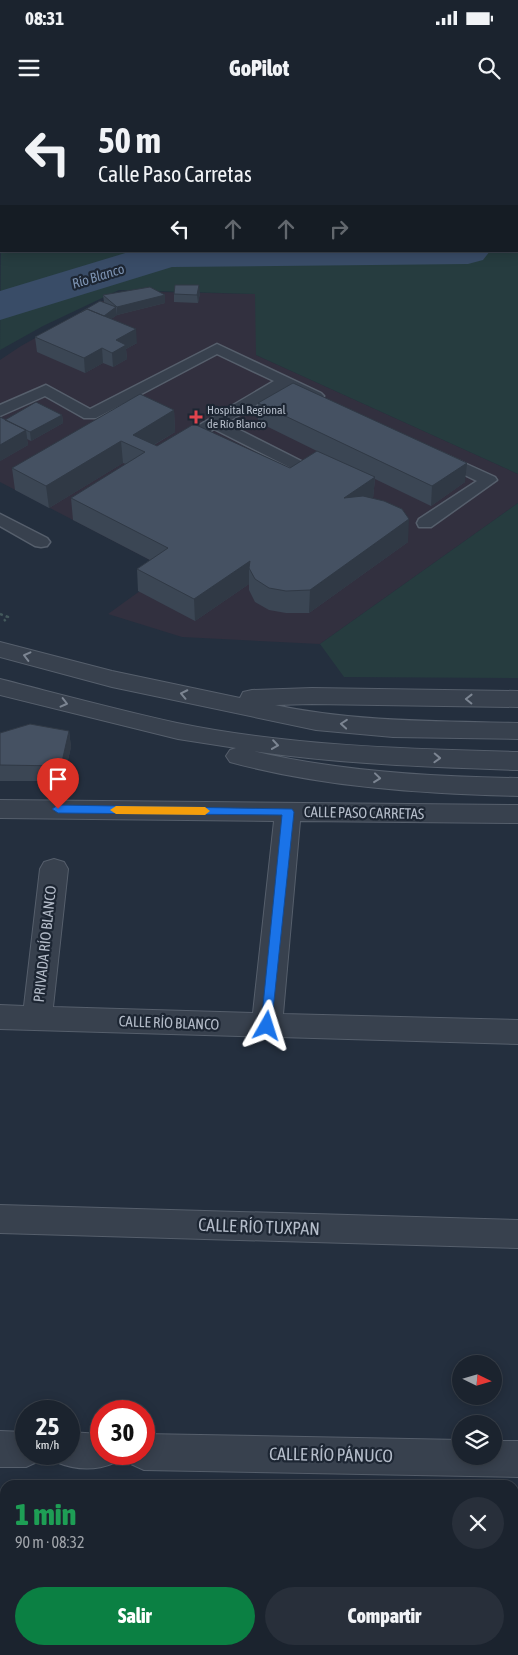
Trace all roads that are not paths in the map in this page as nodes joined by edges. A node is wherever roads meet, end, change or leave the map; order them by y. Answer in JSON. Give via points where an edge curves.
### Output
{"nodes":[{"id":1,"x":285,"y":381,"type":"junction"},
{"id":2,"x":330,"y":403,"type":"edge"},
{"id":3,"x":0,"y":411,"type":"edge"},
{"id":4,"x":214,"y":423,"type":"junction"},
{"id":5,"x":174,"y":446,"type":"edge"},
{"id":6,"x":427,"y":450,"type":"edge"},
{"id":7,"x":309,"y":471,"type":"edge"},
{"id":8,"x":0,"y":519,"type":"edge"},
{"id":9,"x":425,"y":523,"type":"dead end"},
{"id":10,"x":41,"y":542,"type":"dead end"},
{"id":11,"x":0,"y":649,"type":"edge"},
{"id":12,"x":0,"y":687,"type":"edge"},
{"id":13,"x":518,"y":699,"type":"edge"},
{"id":14,"x":209,"y":700,"type":"junction"},
{"id":15,"x":518,"y":731,"type":"edge"},
{"id":16,"x":178,"y":732,"type":"junction"},
{"id":17,"x":518,"y":761,"type":"edge"},
{"id":18,"x":518,"y":787,"type":"edge"},
{"id":19,"x":0,"y":808,"type":"edge"},
{"id":20,"x":288,"y":812,"type":"junction"},
{"id":21,"x":518,"y":814,"type":"edge"},
{"id":22,"x":54,"y":869,"type":"dead end"},
{"id":23,"x":0,"y":1018,"type":"edge"},
{"id":24,"x":37,"y":1019,"type":"junction"},
{"id":25,"x":267,"y":1026,"type":"junction"},
{"id":26,"x":518,"y":1032,"type":"edge"},
{"id":27,"x":0,"y":1219,"type":"edge"},
{"id":28,"x":518,"y":1234,"type":"edge"},
{"id":29,"x":0,"y":1449,"type":"edge"},
{"id":30,"x":15,"y":1449,"type":"edge"},
{"id":31,"x":155,"y":1452,"type":"edge"},
{"id":32,"x":518,"y":1459,"type":"edge"}],
"edges":[{"from":1,"to":2,"type":"lane"},
{"from":1,"to":3,"type":"lane","via":[[217,348],[90,415],[46,390]]},
{"from":1,"to":4,"type":"lane"},
{"from":4,"to":5,"type":"lane"},
{"from":4,"to":7,"type":"lane"},
{"from":6,"to":9,"type":"lane","via":[[489,480]]},
{"from":8,"to":10,"type":"lane"},
{"from":14,"to":11,"type":"street","one_way":true,"via":[[112,679]]},
{"from":12,"to":16,"type":"street","one_way":true},
{"from":13,"to":14,"type":"street","one_way":true,"via":[[312,696]]},
{"from":15,"to":14,"type":"street","one_way":true,"via":[[392,728],[316,722]]},
{"from":16,"to":17,"type":"street","one_way":true,"via":[[290,748],[388,757]]},
{"from":16,"to":18,"type":"street","one_way":true,"via":[[231,754],[293,769],[451,786]]},
{"from":19,"to":20,"type":"street","name":"CALLE PASO CARRETAS"},
{"from":20,"to":21,"type":"street","name":"CALLE PASO CARRETAS"},
{"from":20,"to":25,"type":"street"},
{"from":22,"to":24,"type":"street","name":"PRIVADA RÍO BLANCO"},
{"from":23,"to":24,"type":"street","name":"CALLE RÍO BLANCO"},
{"from":24,"to":25,"type":"street","name":"CALLE RÍO BLANCO"},
{"from":25,"to":26,"type":"street","name":"CALLE RÍO BLANCO"},
{"from":27,"to":28,"type":"street","name":"CALLE RÍO TUXPAN"},
{"from":29,"to":30,"type":"street"},
{"from":31,"to":32,"type":"street","name":"CALLE RÍO PÁNUCO"}]}
